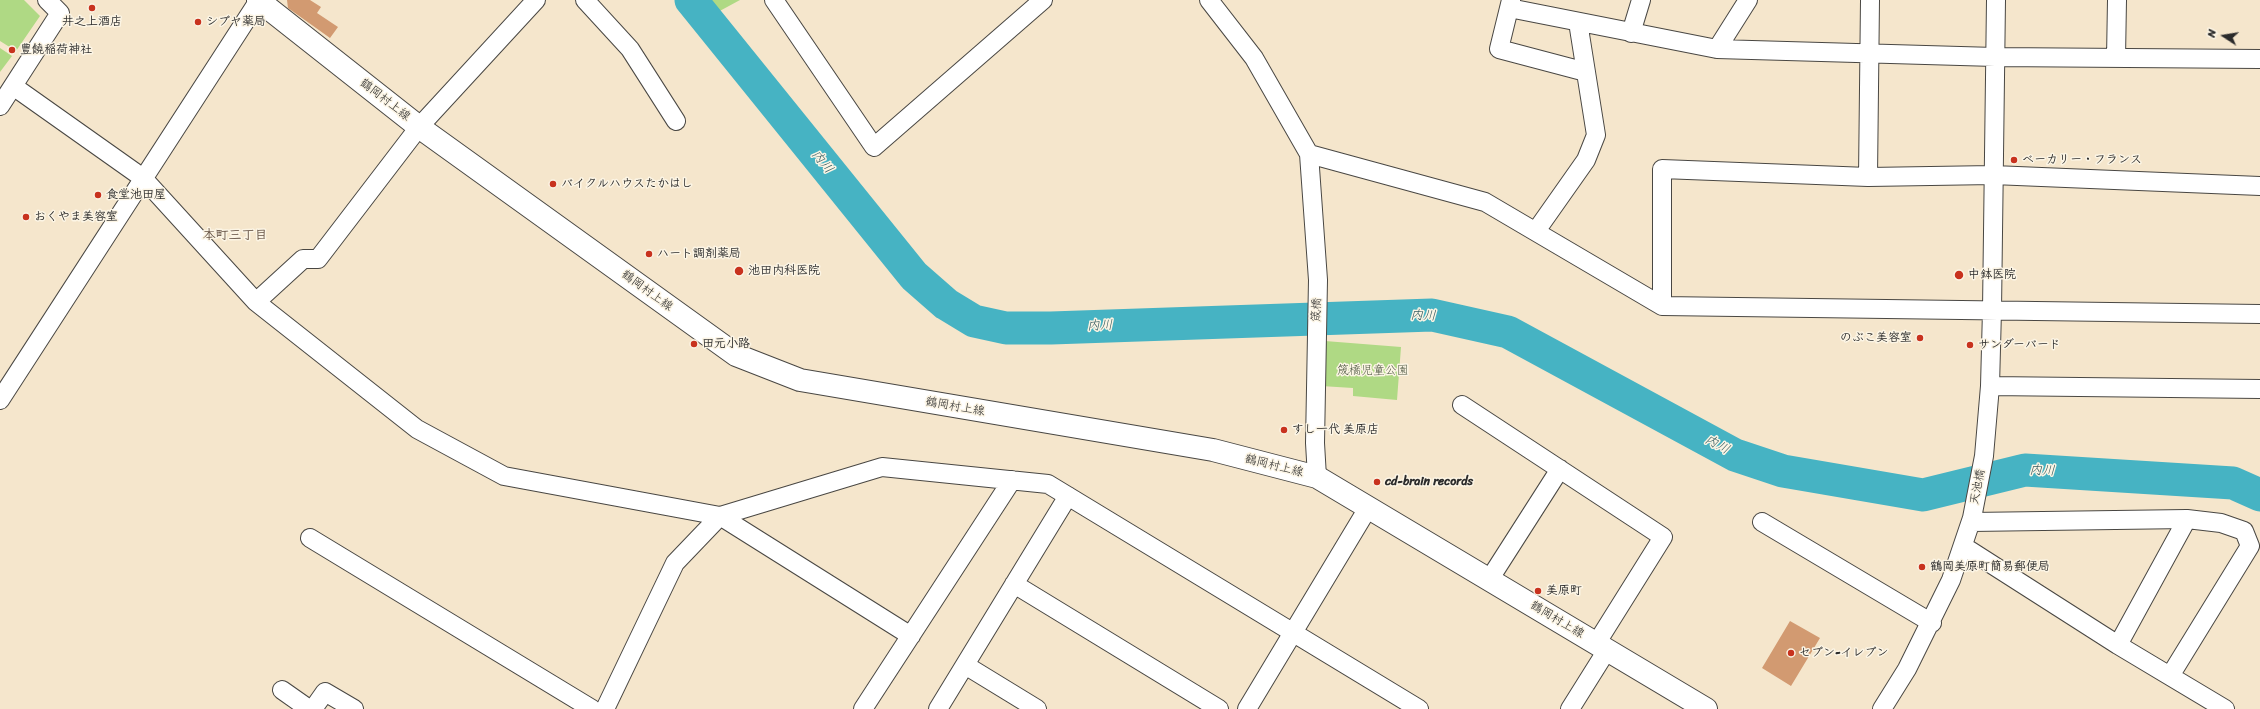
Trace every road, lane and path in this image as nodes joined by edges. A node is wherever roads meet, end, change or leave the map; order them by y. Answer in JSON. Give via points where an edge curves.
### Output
{"nodes":[{"id":1,"x":47,"y":0,"type":"edge"},
{"id":2,"x":258,"y":0,"type":"edge"},
{"id":3,"x":536,"y":0,"type":"edge"},
{"id":4,"x":585,"y":0,"type":"edge"},
{"id":5,"x":774,"y":0,"type":"edge"},
{"id":6,"x":1043,"y":0,"type":"edge"},
{"id":7,"x":1209,"y":0,"type":"edge"},
{"id":8,"x":1641,"y":0,"type":"edge"},
{"id":9,"x":1748,"y":0,"type":"edge"},
{"id":10,"x":1870,"y":0,"type":"edge"},
{"id":11,"x":1996,"y":0,"type":"edge"},
{"id":12,"x":2117,"y":0,"type":"edge"},
{"id":13,"x":1510,"y":4,"type":"edge"},
{"id":14,"x":1578,"y":22,"type":"junction"},
{"id":15,"x":1631,"y":33,"type":"junction"},
{"id":16,"x":1717,"y":49,"type":"junction"},
{"id":17,"x":1869,"y":54,"type":"junction"},
{"id":18,"x":1995,"y":57,"type":"junction"},
{"id":19,"x":2116,"y":58,"type":"junction"},
{"id":20,"x":2260,"y":59,"type":"edge"},
{"id":21,"x":1586,"y":72,"type":"junction"},
{"id":22,"x":12,"y":86,"type":"junction"},
{"id":23,"x":0,"y":106,"type":"edge"},
{"id":24,"x":676,"y":121,"type":"dead end"},
{"id":25,"x":419,"y":127,"type":"junction"},
{"id":26,"x":1309,"y":154,"type":"junction"},
{"id":27,"x":1993,"y":175,"type":"junction"},
{"id":28,"x":1868,"y":177,"type":"junction"},
{"id":29,"x":143,"y":178,"type":"junction"},
{"id":30,"x":2260,"y":186,"type":"edge"},
{"id":31,"x":1536,"y":232,"type":"junction"},
{"id":32,"x":256,"y":302,"type":"junction"},
{"id":33,"x":1662,"y":306,"type":"junction"},
{"id":34,"x":1992,"y":310,"type":"junction"},
{"id":35,"x":2260,"y":314,"type":"edge"},
{"id":36,"x":1990,"y":386,"type":"junction"},
{"id":37,"x":2260,"y":389,"type":"edge"},
{"id":38,"x":0,"y":400,"type":"edge"},
{"id":39,"x":1462,"y":405,"type":"dead end"},
{"id":40,"x":1560,"y":469,"type":"junction"},
{"id":41,"x":1317,"y":477,"type":"junction"},
{"id":42,"x":1012,"y":480,"type":"junction"},
{"id":43,"x":1068,"y":496,"type":"junction"},
{"id":44,"x":1368,"y":508,"type":"junction"},
{"id":45,"x":720,"y":516,"type":"junction"},
{"id":46,"x":1971,"y":520,"type":"junction"},
{"id":47,"x":2187,"y":520,"type":"junction"},
{"id":48,"x":1762,"y":522,"type":"dead end"},
{"id":49,"x":310,"y":538,"type":"dead end"},
{"id":50,"x":1963,"y":546,"type":"junction"},
{"id":51,"x":1489,"y":580,"type":"junction"},
{"id":52,"x":1014,"y":584,"type":"junction"},
{"id":53,"x":1932,"y":623,"type":"junction"},
{"id":54,"x":1292,"y":633,"type":"junction"},
{"id":55,"x":911,"y":636,"type":"junction"},
{"id":56,"x":2118,"y":645,"type":"junction"},
{"id":57,"x":1602,"y":647,"type":"junction"},
{"id":58,"x":965,"y":665,"type":"junction"},
{"id":59,"x":2170,"y":676,"type":"junction"},
{"id":60,"x":282,"y":690,"type":"dead end"},
{"id":61,"x":2216,"y":707,"type":"edge"},
{"id":62,"x":309,"y":709,"type":"edge"},
{"id":63,"x":313,"y":709,"type":"edge"},
{"id":64,"x":354,"y":709,"type":"edge"},
{"id":65,"x":592,"y":709,"type":"edge"},
{"id":66,"x":605,"y":709,"type":"edge"},
{"id":67,"x":863,"y":709,"type":"edge"},
{"id":68,"x":938,"y":709,"type":"edge"},
{"id":69,"x":1037,"y":709,"type":"edge"},
{"id":70,"x":1218,"y":709,"type":"edge"},
{"id":71,"x":1247,"y":709,"type":"edge"},
{"id":72,"x":1419,"y":709,"type":"edge"},
{"id":73,"x":1570,"y":709,"type":"edge"},
{"id":74,"x":1706,"y":709,"type":"edge"},
{"id":75,"x":1882,"y":709,"type":"edge"}],
"edges":[{"from":1,"to":22,"type":"street","via":[[60,13]]},
{"from":2,"to":25,"type":"main road","name":"鶴岡村上線"},
{"from":2,"to":29,"type":"street"},
{"from":3,"to":25,"type":"street"},
{"from":4,"to":24,"type":"street","via":[[630,49]]},
{"from":5,"to":6,"type":"street","via":[[874,147]]},
{"from":7,"to":26,"type":"street","via":[[1254,58]]},
{"from":8,"to":15,"type":"street"},
{"from":9,"to":16,"type":"street"},
{"from":10,"to":17,"type":"street"},
{"from":11,"to":18,"type":"street","name":"天池橋"},
{"from":12,"to":19,"type":"street"},
{"from":13,"to":14,"type":"street"},
{"from":13,"to":21,"type":"street","via":[[1499,49]]},
{"from":14,"to":15,"type":"street"},
{"from":14,"to":21,"type":"street"},
{"from":15,"to":16,"type":"street"},
{"from":16,"to":17,"type":"street"},
{"from":17,"to":18,"type":"street"},
{"from":17,"to":28,"type":"street"},
{"from":18,"to":19,"type":"street"},
{"from":18,"to":27,"type":"street","name":"天池橋"},
{"from":19,"to":20,"type":"street"},
{"from":21,"to":31,"type":"street","via":[[1596,135],[1586,160]]},
{"from":22,"to":23,"type":"street"},
{"from":22,"to":29,"type":"street"},
{"from":25,"to":32,"type":"street","via":[[318,259],[303,259]]},
{"from":25,"to":41,"type":"main road","name":"鶴岡村上線","via":[[730,350],[775,371],[800,380],[1213,450]]},
{"from":26,"to":31,"type":"street","via":[[1485,202]]},
{"from":26,"to":41,"type":"street","name":"筬橋","via":[[1318,280],[1314,443]]},
{"from":27,"to":28,"type":"street"},
{"from":27,"to":30,"type":"street"},
{"from":27,"to":34,"type":"street","name":"天池橋"},
{"from":28,"to":33,"type":"street","via":[[1662,169]]},
{"from":29,"to":32,"type":"street"},
{"from":29,"to":38,"type":"street"},
{"from":31,"to":33,"type":"street"},
{"from":32,"to":45,"type":"street","via":[[417,429],[504,476]]},
{"from":33,"to":34,"type":"street"},
{"from":34,"to":35,"type":"street"},
{"from":34,"to":36,"type":"street","name":"天池橋"},
{"from":36,"to":37,"type":"street"},
{"from":36,"to":46,"type":"street","name":"天池橋","via":[[1984,456]]},
{"from":39,"to":40,"type":"street"},
{"from":40,"to":51,"type":"street"},
{"from":40,"to":57,"type":"street","via":[[1663,537]]},
{"from":41,"to":44,"type":"main road","name":"鶴岡村上線"},
{"from":42,"to":43,"type":"street","via":[[1048,484]]},
{"from":42,"to":45,"type":"street","via":[[882,467]]},
{"from":42,"to":55,"type":"street"},
{"from":43,"to":52,"type":"street"},
{"from":43,"to":54,"type":"street"},
{"from":44,"to":51,"type":"main road","name":"鶴岡村上線"},
{"from":44,"to":54,"type":"street"},
{"from":45,"to":55,"type":"street"},
{"from":45,"to":66,"type":"street","via":[[675,563]]},
{"from":46,"to":47,"type":"street"},
{"from":46,"to":50,"type":"street","name":"天池橋"},
{"from":47,"to":56,"type":"street"},
{"from":47,"to":59,"type":"street","via":[[2222,522],[2244,531],[2250,546]]},
{"from":48,"to":53,"type":"street"},
{"from":49,"to":65,"type":"street"},
{"from":50,"to":53,"type":"street","name":"天池橋"},
{"from":50,"to":56,"type":"street"},
{"from":51,"to":57,"type":"main road","name":"鶴岡村上線"},
{"from":52,"to":58,"type":"street"},
{"from":52,"to":70,"type":"street"},
{"from":53,"to":75,"type":"street","name":"天池橋"},
{"from":54,"to":71,"type":"street"},
{"from":54,"to":72,"type":"street"},
{"from":55,"to":67,"type":"street"},
{"from":56,"to":59,"type":"street"},
{"from":57,"to":73,"type":"street"},
{"from":57,"to":74,"type":"main road","name":"鶴岡村上線"},
{"from":58,"to":68,"type":"street"},
{"from":58,"to":69,"type":"street"},
{"from":59,"to":61,"type":"street"},
{"from":60,"to":62,"type":"street"},
{"from":63,"to":64,"type":"street","via":[[326,692]]}]}
